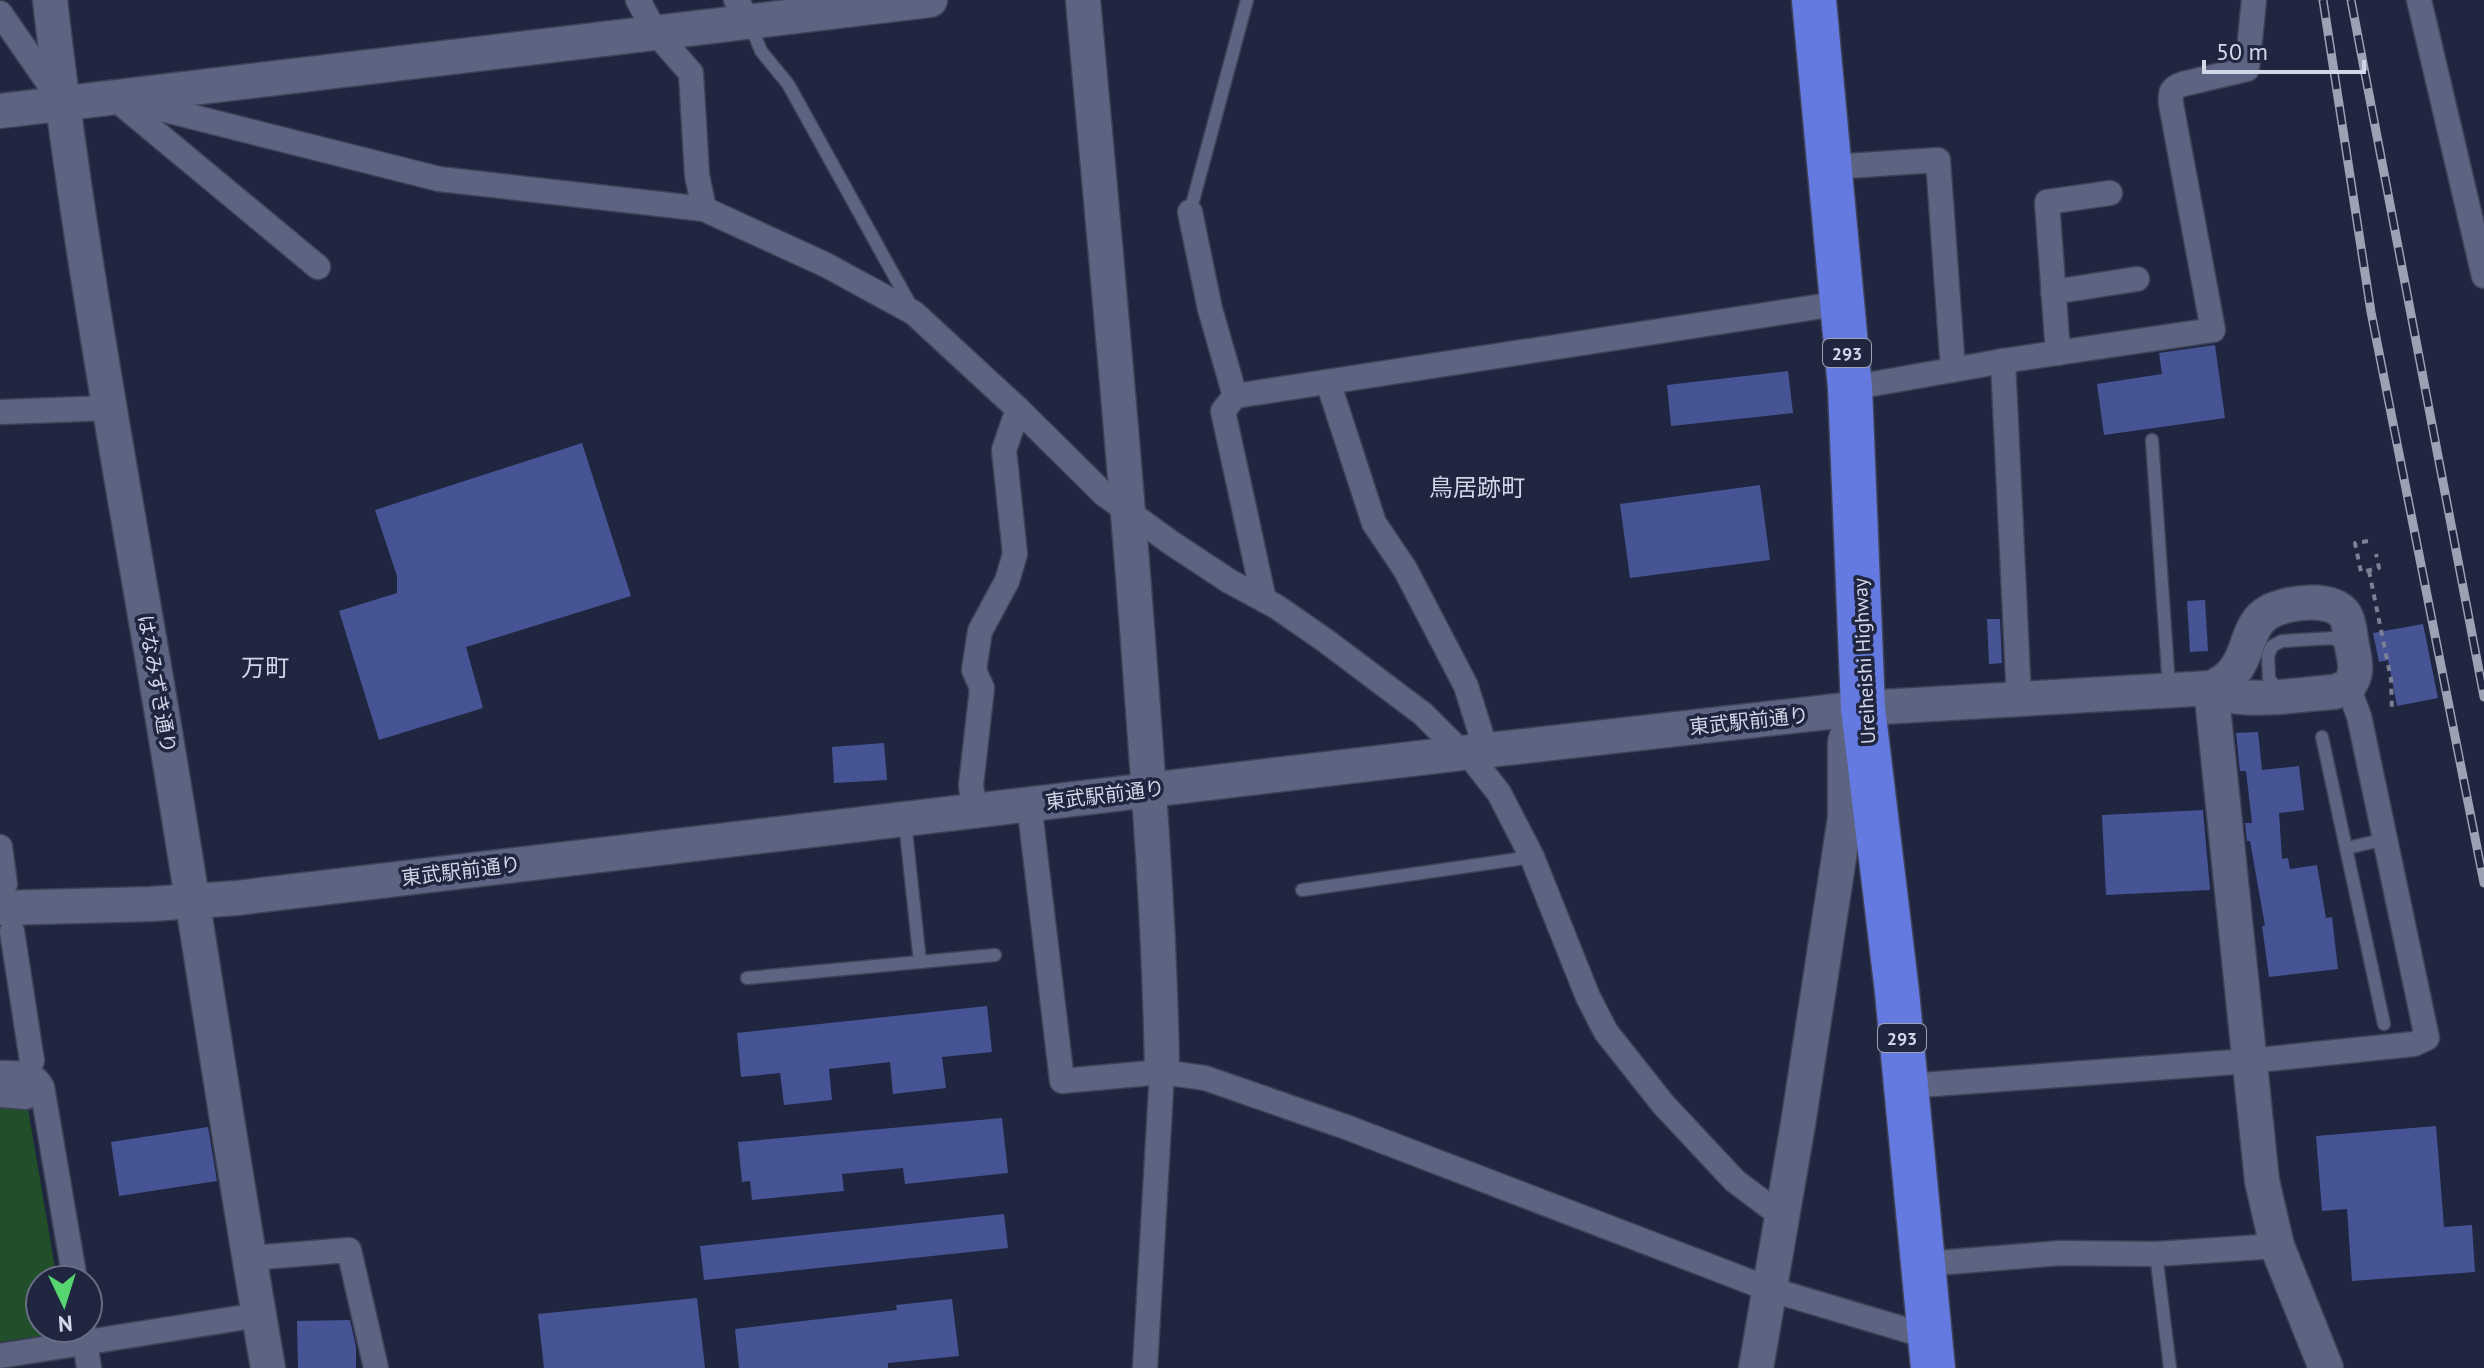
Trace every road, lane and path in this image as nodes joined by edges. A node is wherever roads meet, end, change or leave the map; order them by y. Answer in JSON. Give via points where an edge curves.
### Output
{"nodes":[{"id":1,"x":50,"y":0,"type":"edge"},
{"id":2,"x":638,"y":0,"type":"edge"},
{"id":3,"x":930,"y":0,"type":"edge"},
{"id":4,"x":1083,"y":0,"type":"edge"},
{"id":5,"x":1247,"y":0,"type":"edge"},
{"id":6,"x":1814,"y":0,"type":"edge"},
{"id":7,"x":2254,"y":0,"type":"edge"},
{"id":8,"x":2419,"y":0,"type":"edge"},
{"id":9,"x":742,"y":11,"type":"edge"},
{"id":10,"x":0,"y":13,"type":"edge"},
{"id":11,"x":655,"y":32,"type":"junction"},
{"id":12,"x":113,"y":97,"type":"junction"},
{"id":13,"x":63,"y":103,"type":"junction"},
{"id":14,"x":0,"y":111,"type":"edge"},
{"id":15,"x":1831,"y":167,"type":"junction"},
{"id":16,"x":2474,"y":181,"type":"edge"},
{"id":17,"x":2110,"y":193,"type":"dead end"},
{"id":18,"x":704,"y":209,"type":"junction"},
{"id":19,"x":1190,"y":212,"type":"joint"},
{"id":20,"x":318,"y":267,"type":"dead end"},
{"id":21,"x":2484,"y":276,"type":"edge"},
{"id":22,"x":2137,"y":279,"type":"dead end"},
{"id":23,"x":2053,"y":292,"type":"junction"},
{"id":24,"x":1843,"y":303,"type":"junction"},
{"id":25,"x":914,"y":313,"type":"junction"},
{"id":26,"x":2058,"y":353,"type":"junction"},
{"id":27,"x":2003,"y":361,"type":"junction"},
{"id":28,"x":1953,"y":370,"type":"junction"},
{"id":29,"x":1328,"y":382,"type":"junction"},
{"id":30,"x":1850,"y":388,"type":"junction"},
{"id":31,"x":1235,"y":396,"type":"junction"},
{"id":32,"x":110,"y":408,"type":"junction"},
{"id":33,"x":1018,"y":409,"type":"junction"},
{"id":34,"x":0,"y":412,"type":"edge"},
{"id":35,"x":2152,"y":440,"type":"dead end"},
{"id":36,"x":1129,"y":511,"type":"junction"},
{"id":37,"x":2368,"y":541,"type":"dead end"},
{"id":38,"x":2376,"y":554,"type":"dead end"},
{"id":39,"x":2369,"y":571,"type":"junction"},
{"id":40,"x":1264,"y":600,"type":"junction"},
{"id":41,"x":2242,"y":661,"type":"junction"},
{"id":42,"x":2351,"y":671,"type":"junction"},
{"id":43,"x":2211,"y":688,"type":"junction"},
{"id":44,"x":2169,"y":690,"type":"junction"},
{"id":45,"x":2276,"y":695,"type":"junction"},
{"id":46,"x":2019,"y":699,"type":"junction"},
{"id":47,"x":1863,"y":708,"type":"junction"},
{"id":48,"x":2392,"y":711,"type":"dead end"},
{"id":49,"x":2322,"y":737,"type":"dead end"},
{"id":50,"x":1474,"y":751,"type":"junction"},
{"id":51,"x":1149,"y":790,"type":"junction"},
{"id":52,"x":1029,"y":803,"type":"junction"},
{"id":53,"x":974,"y":810,"type":"junction"},
{"id":54,"x":905,"y":819,"type":"junction"},
{"id":55,"x":2386,"y":839,"type":"junction"},
{"id":56,"x":0,"y":847,"type":"edge"},
{"id":57,"x":2347,"y":848,"type":"junction"},
{"id":58,"x":1532,"y":857,"type":"junction"},
{"id":59,"x":1302,"y":890,"type":"dead end"},
{"id":60,"x":194,"y":901,"type":"junction"},
{"id":61,"x":6,"y":908,"type":"edge"},
{"id":62,"x":995,"y":955,"type":"dead end"},
{"id":63,"x":920,"y":962,"type":"junction"},
{"id":64,"x":747,"y":978,"type":"dead end"},
{"id":65,"x":2384,"y":1024,"type":"dead end"},
{"id":66,"x":32,"y":1061,"type":"dead end"},
{"id":67,"x":2249,"y":1061,"type":"junction"},
{"id":68,"x":1162,"y":1072,"type":"junction"},
{"id":69,"x":0,"y":1073,"type":"edge"},
{"id":70,"x":1907,"y":1086,"type":"junction"},
{"id":71,"x":0,"y":1095,"type":"edge"},
{"id":72,"x":26,"y":1097,"type":"dead end"},
{"id":73,"x":1783,"y":1217,"type":"junction"},
{"id":74,"x":2277,"y":1246,"type":"junction"},
{"id":75,"x":2156,"y":1254,"type":"junction"},
{"id":76,"x":250,"y":1258,"type":"junction"},
{"id":77,"x":72,"y":1264,"type":"edge"},
{"id":78,"x":1924,"y":1264,"type":"junction"},
{"id":79,"x":1769,"y":1289,"type":"junction"},
{"id":80,"x":259,"y":1315,"type":"junction"},
{"id":81,"x":104,"y":1333,"type":"edge"},
{"id":82,"x":48,"y":1344,"type":"edge"},
{"id":83,"x":85,"y":1344,"type":"edge"},
{"id":84,"x":1931,"y":1353,"type":"edge"},
{"id":85,"x":0,"y":1356,"type":"edge"},
{"id":86,"x":89,"y":1368,"type":"edge"},
{"id":87,"x":268,"y":1368,"type":"edge"},
{"id":88,"x":376,"y":1368,"type":"edge"},
{"id":89,"x":1145,"y":1368,"type":"edge"},
{"id":90,"x":1756,"y":1368,"type":"edge"},
{"id":91,"x":2170,"y":1368,"type":"edge"},
{"id":92,"x":2326,"y":1368,"type":"edge"}],
"edges":[{"from":1,"to":13,"type":"street","name":"はなみずき通り"},
{"from":2,"to":11,"type":"street"},
{"from":3,"to":9,"type":"street"},
{"from":4,"to":36,"type":"street"},
{"from":5,"to":19,"type":"lane"},
{"from":6,"to":15,"type":"highway","name":"Ureiheishi Highway","number":"293"},
{"from":7,"to":26,"type":"street","via":[[2247,69],[2171,91],[2213,330]]},
{"from":8,"to":16,"type":"street"},
{"from":9,"to":11,"type":"street"},
{"from":9,"to":25,"type":"lane"},
{"from":10,"to":13,"type":"street"},
{"from":11,"to":12,"type":"street"},
{"from":11,"to":18,"type":"street","via":[[691,73]]},
{"from":12,"to":13,"type":"street"},
{"from":12,"to":18,"type":"street","via":[[439,179]]},
{"from":12,"to":20,"type":"street"},
{"from":13,"to":14,"type":"street"},
{"from":13,"to":32,"type":"street","name":"はなみずき通り"},
{"from":15,"to":24,"type":"highway","name":"Ureiheishi Highway","number":"293"},
{"from":15,"to":28,"type":"street","via":[[1938,160]]},
{"from":16,"to":21,"type":"street"},
{"from":17,"to":23,"type":"street","via":[[2047,202]]},
{"from":18,"to":25,"type":"street"},
{"from":19,"to":31,"type":"street"},
{"from":22,"to":23,"type":"street"},
{"from":23,"to":26,"type":"street"},
{"from":24,"to":29,"type":"street"},
{"from":24,"to":30,"type":"highway","name":"Ureiheishi Highway","number":"293"},
{"from":25,"to":33,"type":"street"},
{"from":26,"to":27,"type":"street"},
{"from":27,"to":28,"type":"street"},
{"from":27,"to":46,"type":"street"},
{"from":28,"to":30,"type":"street"},
{"from":29,"to":31,"type":"street"},
{"from":29,"to":50,"type":"street","via":[[1374,523],[1405,569],[1466,686]]},
{"from":30,"to":47,"type":"highway","name":"Ureiheishi Highway","number":"293"},
{"from":31,"to":40,"type":"street","via":[[1223,411]]},
{"from":32,"to":34,"type":"street"},
{"from":32,"to":60,"type":"street","name":"はなみずき通り"},
{"from":33,"to":36,"type":"street","via":[[1104,494]]},
{"from":33,"to":53,"type":"street","via":[[1004,450],[1015,554],[980,631],[974,670],[982,688],[971,785]]},
{"from":35,"to":44,"type":"lane"},
{"from":36,"to":40,"type":"street"},
{"from":36,"to":51,"type":"street"},
{"from":37,"to":39,"type":"path","via":[[2355,543],[2361,572]]},
{"from":38,"to":39,"type":"path","via":[[2379,568]]},
{"from":39,"to":48,"type":"path","via":[[2391,679]]},
{"from":40,"to":50,"type":"street"},
{"from":41,"to":42,"type":"street","via":[[2252,631],[2269,612],[2325,603],[2345,615]]},
{"from":41,"to":43,"type":"street"},
{"from":41,"to":45,"type":"street","via":[[2251,679]]},
{"from":42,"to":45,"type":"street","name":"東武駅前通り","via":[[2334,692]]},
{"from":42,"to":45,"type":"lane","via":[[2333,638],[2277,643],[2269,653],[2269,679]]},
{"from":42,"to":55,"type":"street"},
{"from":43,"to":44,"type":"street","name":"東武駅前通り"},
{"from":43,"to":45,"type":"street","name":"東武駅前通り","via":[[2221,694]]},
{"from":43,"to":67,"type":"street"},
{"from":44,"to":46,"type":"street","name":"東武駅前通り"},
{"from":46,"to":47,"type":"street","name":"東武駅前通り"},
{"from":47,"to":50,"type":"street","name":"東武駅前通り"},
{"from":47,"to":70,"type":"highway","name":"Ureiheishi Highway","number":"293"},
{"from":47,"to":73,"type":"street","via":[[1845,742],[1845,818]]},
{"from":49,"to":57,"type":"lane"},
{"from":50,"to":51,"type":"street","name":"東武駅前通り"},
{"from":50,"to":58,"type":"street"},
{"from":51,"to":52,"type":"street","name":"東武駅前通り"},
{"from":51,"to":68,"type":"street"},
{"from":52,"to":53,"type":"street","name":"東武駅前通り"},
{"from":52,"to":68,"type":"street","via":[[1062,1081]]},
{"from":53,"to":54,"type":"street","name":"東武駅前通り"},
{"from":54,"to":60,"type":"street","name":"東武駅前通り"},
{"from":54,"to":63,"type":"lane"},
{"from":55,"to":57,"type":"lane"},
{"from":55,"to":67,"type":"street","via":[[2427,1038],[2414,1044]]},
{"from":56,"to":61,"type":"street"},
{"from":57,"to":65,"type":"lane"},
{"from":58,"to":59,"type":"lane"},
{"from":58,"to":73,"type":"street","via":[[1606,1032],[1663,1104],[1735,1181]]},
{"from":60,"to":61,"type":"street","name":"東武駅前通り"},
{"from":60,"to":76,"type":"street","name":"はなみずき通り"},
{"from":61,"to":66,"type":"street"},
{"from":62,"to":63,"type":"lane"},
{"from":63,"to":64,"type":"lane"},
{"from":67,"to":70,"type":"street"},
{"from":67,"to":74,"type":"street","via":[[2262,1181]]},
{"from":68,"to":79,"type":"street","via":[[1205,1078],[1346,1127]]},
{"from":68,"to":89,"type":"street"},
{"from":69,"to":77,"type":"street","via":[[33,1075],[42,1087]]},
{"from":70,"to":78,"type":"highway","name":"Ureiheishi Highway","number":"293"},
{"from":71,"to":72,"type":"street"},
{"from":73,"to":79,"type":"street"},
{"from":74,"to":75,"type":"street"},
{"from":74,"to":92,"type":"street"},
{"from":75,"to":78,"type":"street","via":[[2061,1253]]},
{"from":75,"to":91,"type":"lane"},
{"from":76,"to":80,"type":"street","name":"はなみずき通り"},
{"from":76,"to":88,"type":"street","via":[[349,1250]]},
{"from":78,"to":84,"type":"highway","name":"Ureiheishi Highway","number":"293"},
{"from":79,"to":84,"type":"street"},
{"from":79,"to":90,"type":"street"},
{"from":80,"to":81,"type":"street"},
{"from":80,"to":87,"type":"street","name":"はなみずき通り"},
{"from":82,"to":85,"type":"street"},
{"from":83,"to":86,"type":"street"}]}
